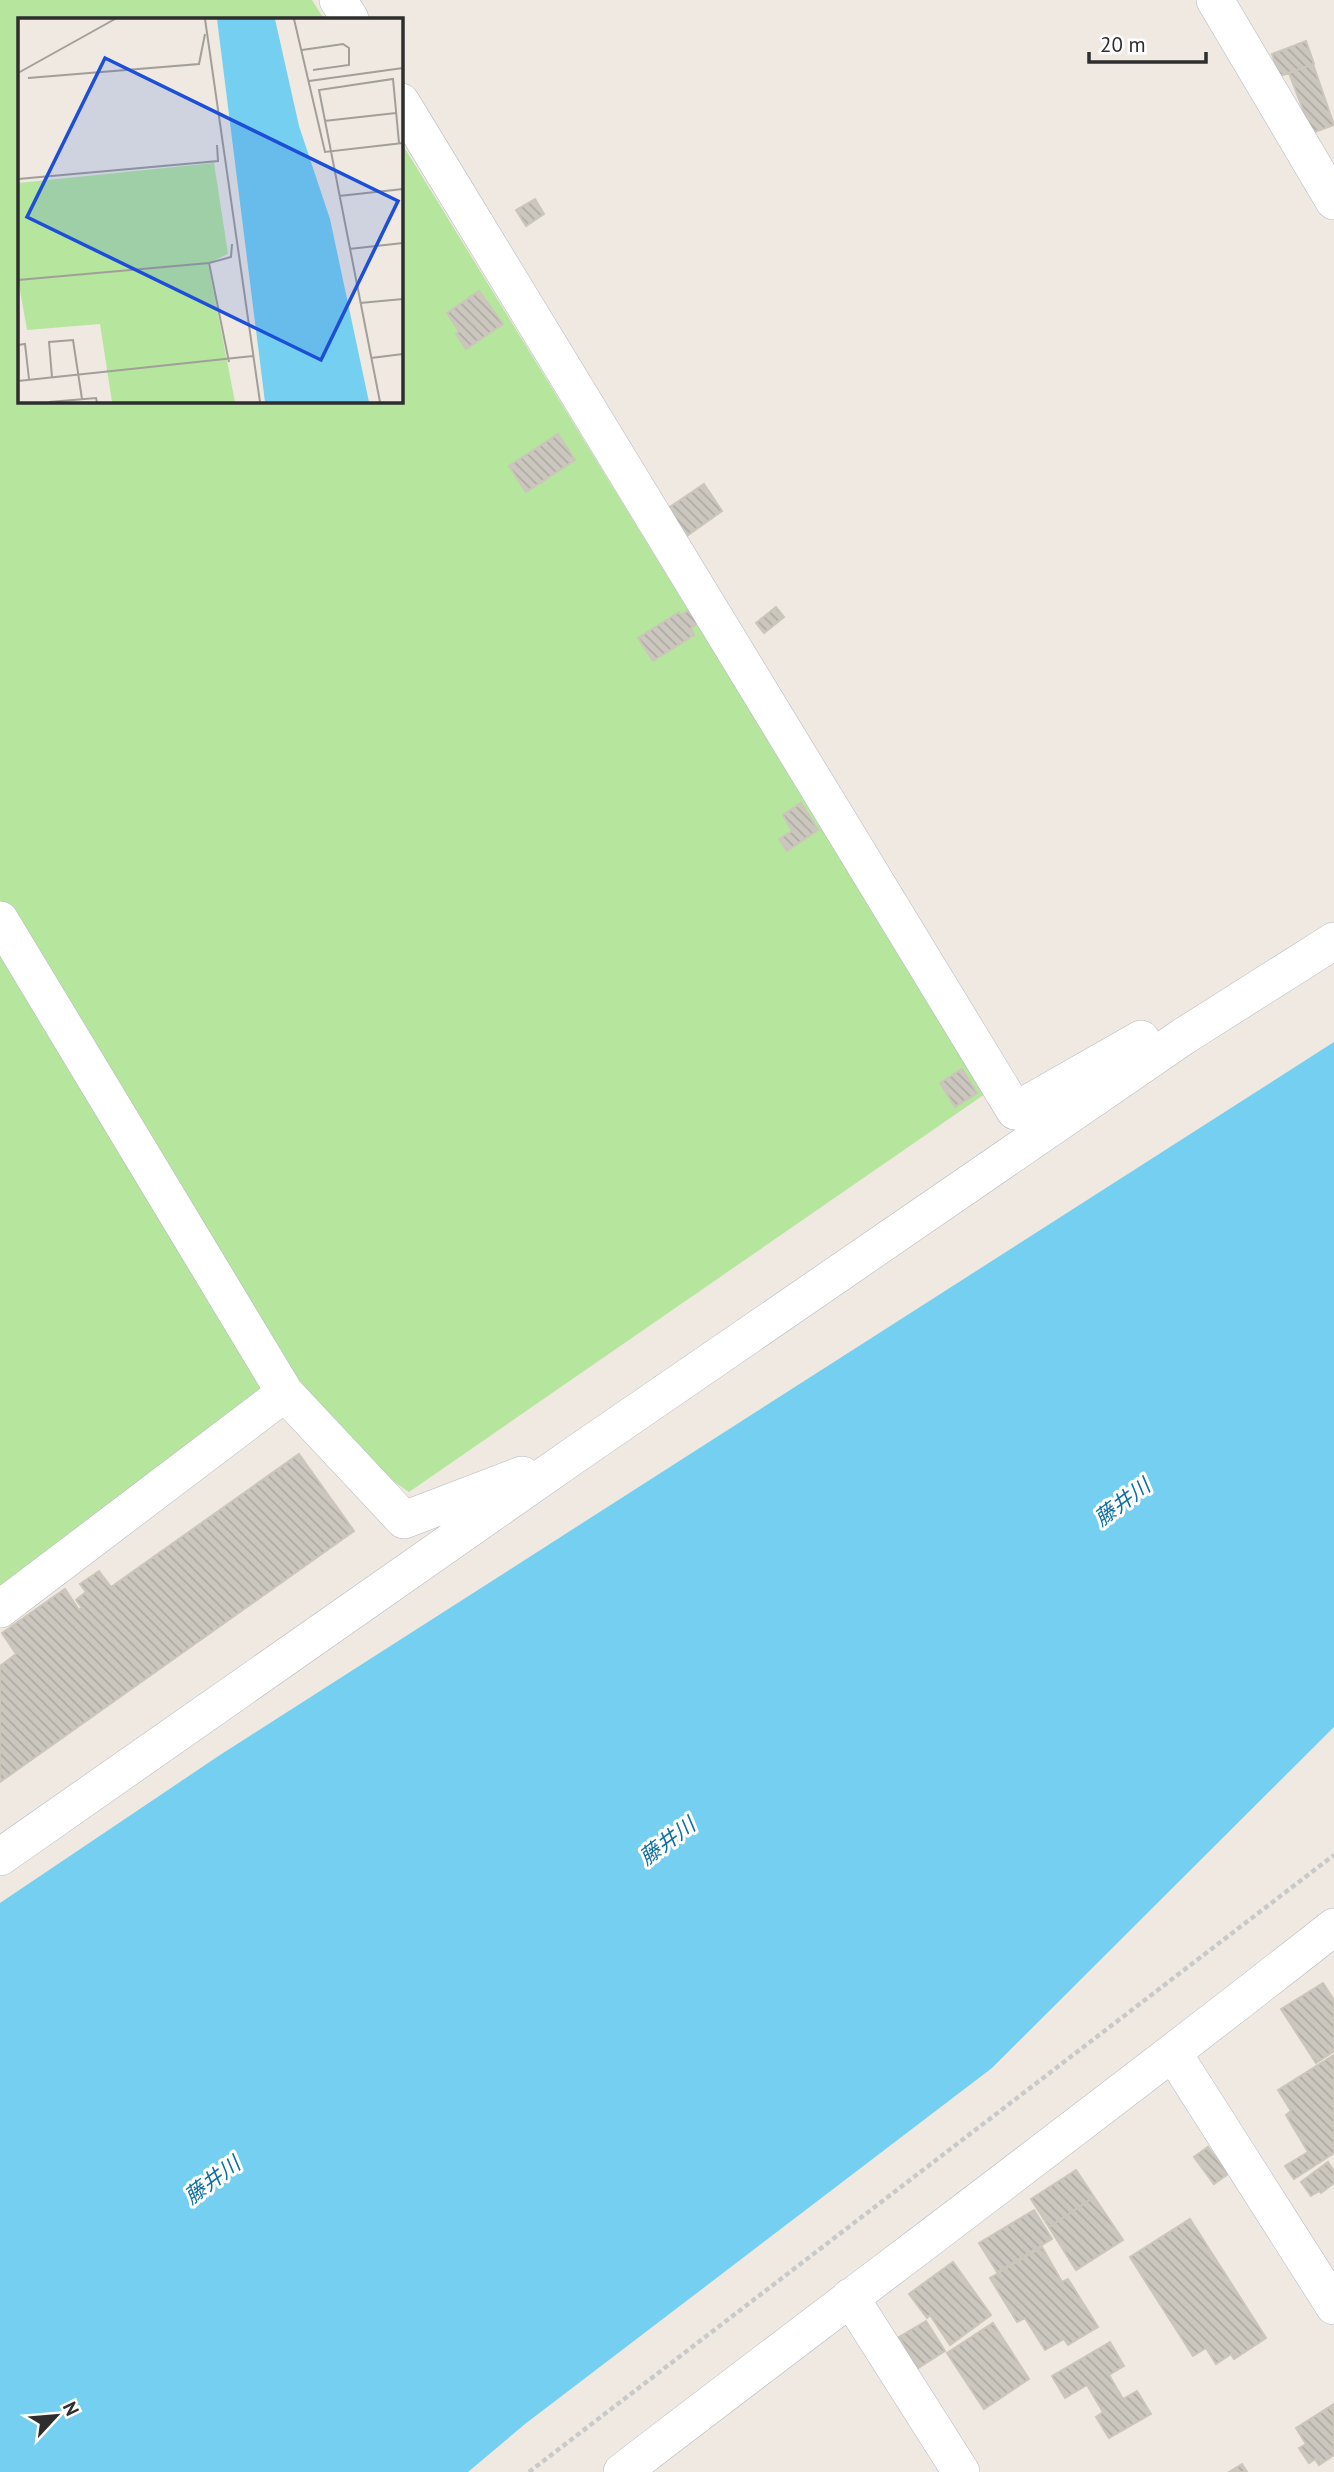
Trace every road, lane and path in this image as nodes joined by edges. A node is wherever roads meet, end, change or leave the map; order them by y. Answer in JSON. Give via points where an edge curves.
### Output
{"nodes":[{"id":1,"x":338,"y":0,"type":"edge"},
{"id":2,"x":1215,"y":0,"type":"edge"},
{"id":3,"x":349,"y":18,"type":"edge"},
{"id":4,"x":402,"y":105,"type":"edge"},
{"id":5,"x":1334,"y":201,"type":"edge"},
{"id":6,"x":0,"y":920,"type":"edge"},
{"id":7,"x":1334,"y":941,"type":"edge"},
{"id":8,"x":1184,"y":1036,"type":"junction"},
{"id":9,"x":285,"y":1393,"type":"junction"},
{"id":10,"x":573,"y":1456,"type":"junction"},
{"id":11,"x":0,"y":1609,"type":"edge"},
{"id":12,"x":1334,"y":1855,"type":"edge"},
{"id":13,"x":0,"y":1857,"type":"edge"},
{"id":14,"x":1334,"y":1927,"type":"edge"},
{"id":15,"x":1174,"y":2053,"type":"junction"},
{"id":16,"x":850,"y":2297,"type":"junction"},
{"id":17,"x":1334,"y":2306,"type":"edge"},
{"id":18,"x":529,"y":2472,"type":"edge"},
{"id":19,"x":622,"y":2472,"type":"edge"},
{"id":20,"x":961,"y":2472,"type":"edge"}],
"edges":[{"from":1,"to":3,"type":"street"},
{"from":2,"to":5,"type":"street"},
{"from":4,"to":8,"type":"street","via":[[1015,1111],[1160,1028]]},
{"from":6,"to":9,"type":"street"},
{"from":7,"to":8,"type":"street"},
{"from":8,"to":10,"type":"street"},
{"from":9,"to":10,"type":"street","via":[[404,1520]]},
{"from":9,"to":11,"type":"street"},
{"from":10,"to":13,"type":"street"},
{"from":12,"to":18,"type":"path"},
{"from":14,"to":15,"type":"street"},
{"from":15,"to":16,"type":"street"},
{"from":15,"to":17,"type":"street"},
{"from":16,"to":19,"type":"street"},
{"from":16,"to":20,"type":"street"}]}
